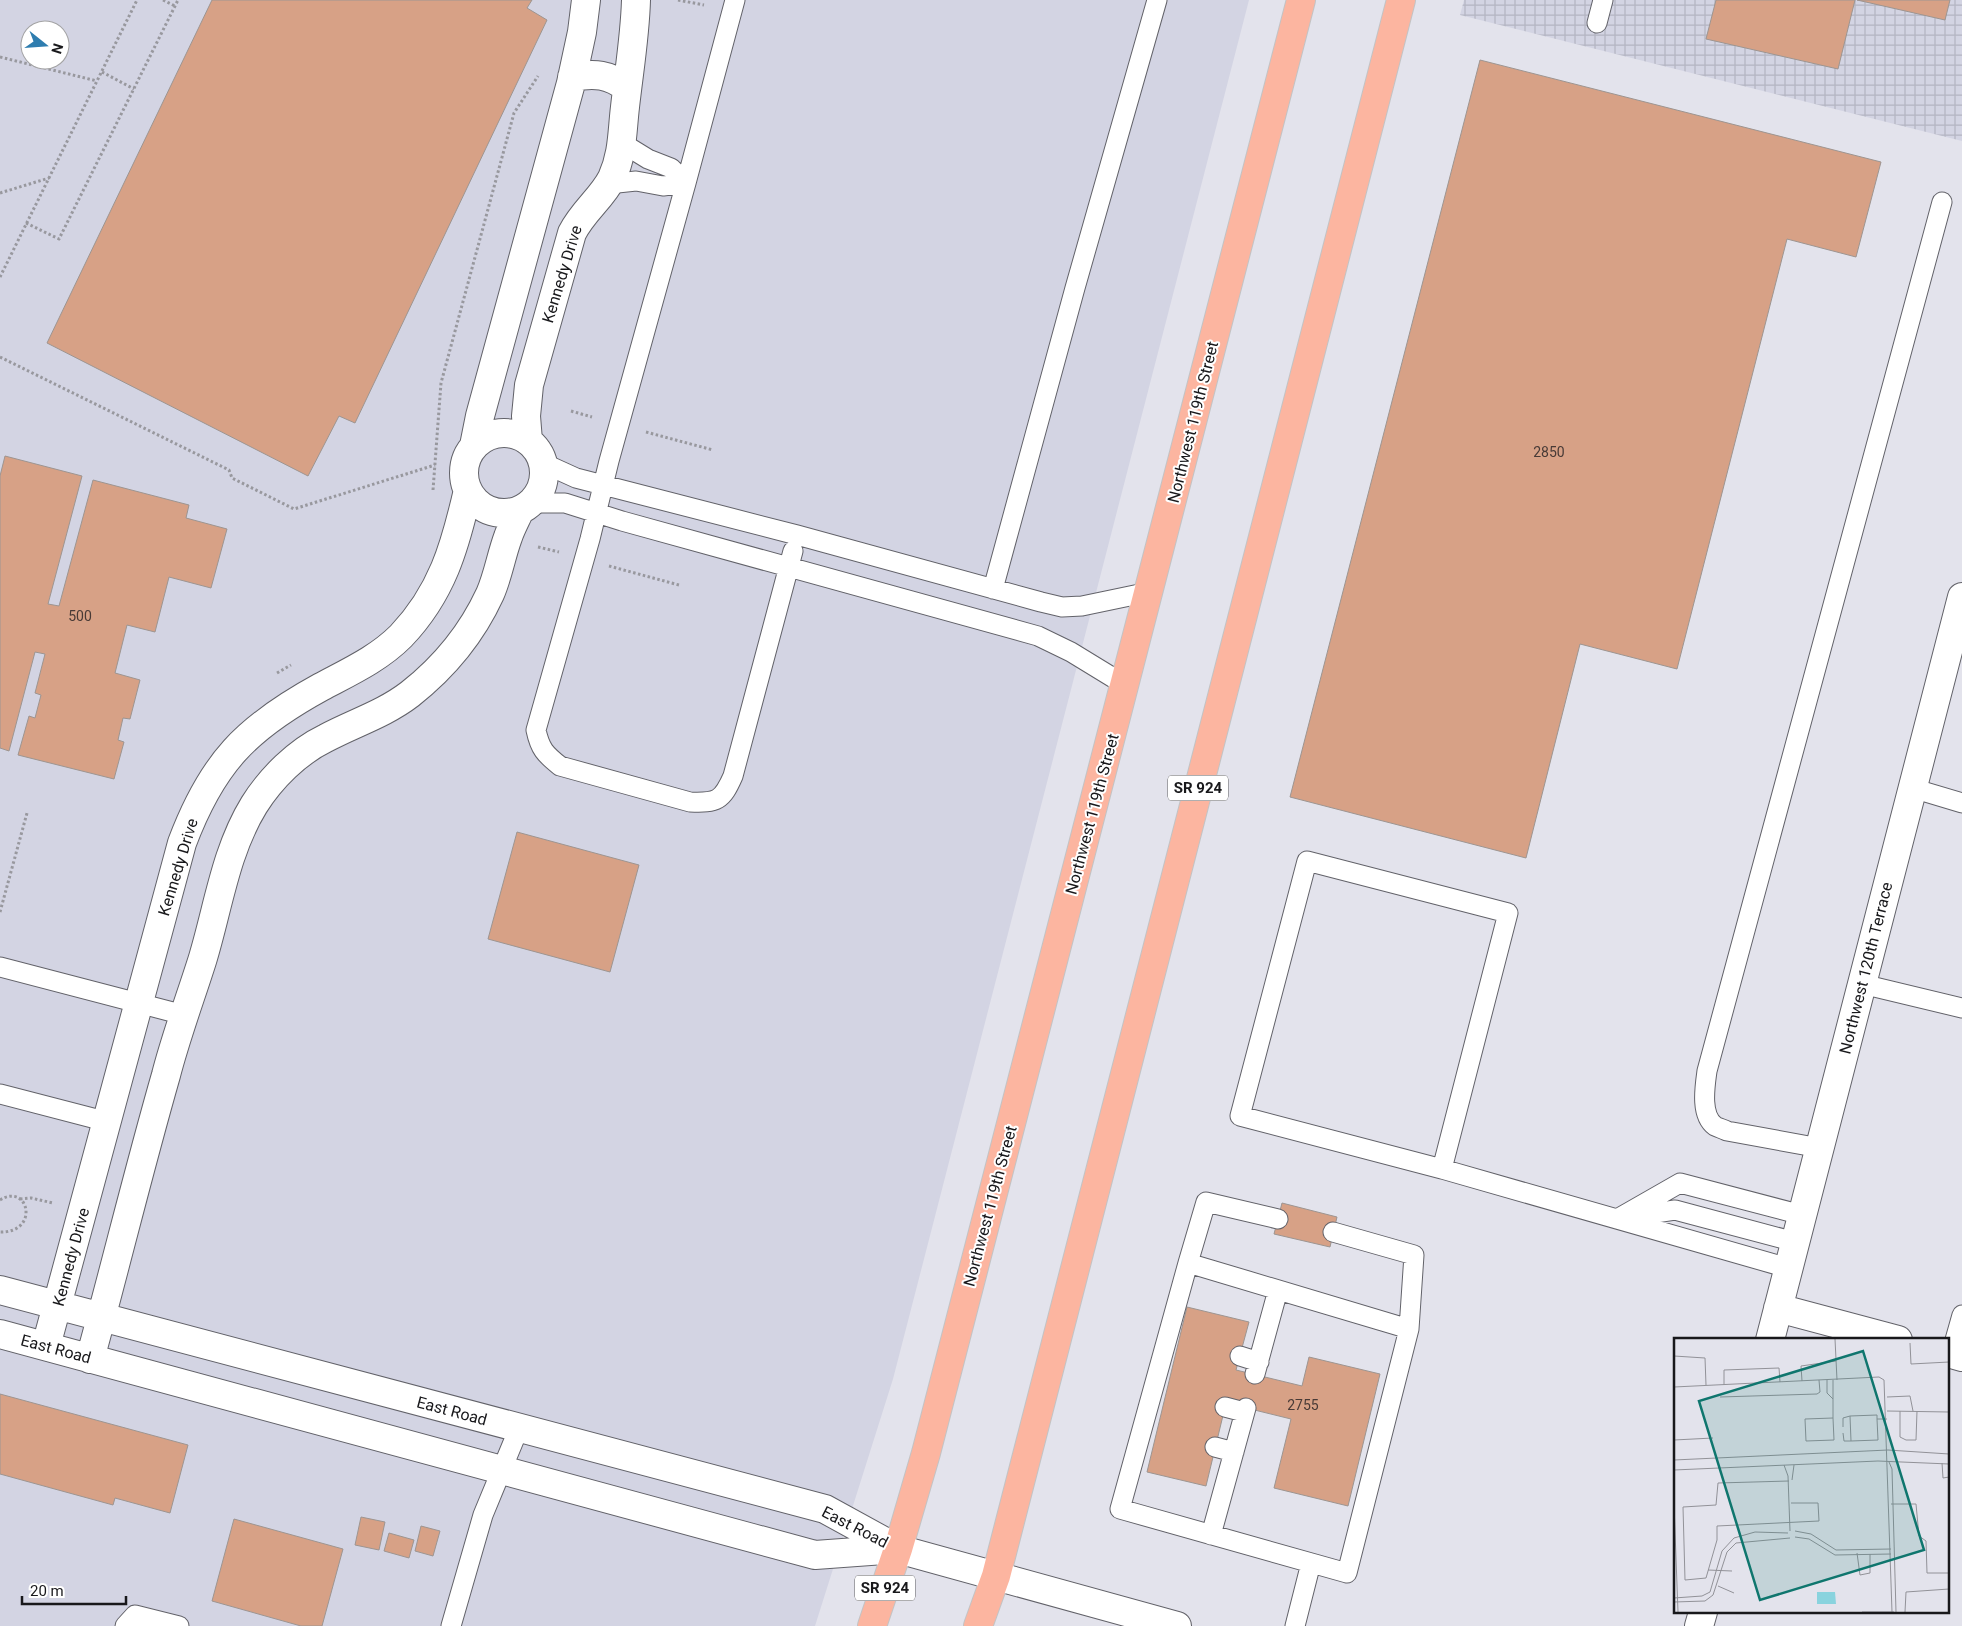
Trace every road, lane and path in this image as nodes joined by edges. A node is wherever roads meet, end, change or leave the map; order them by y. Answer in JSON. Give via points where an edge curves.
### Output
{"nodes":[{"id":1,"x":137,"y":0,"type":"edge"},
{"id":2,"x":163,"y":0,"type":"edge"},
{"id":3,"x":178,"y":0,"type":"edge"},
{"id":4,"x":586,"y":0,"type":"edge"},
{"id":5,"x":636,"y":0,"type":"edge"},
{"id":6,"x":735,"y":0,"type":"edge"},
{"id":7,"x":1158,"y":0,"type":"edge"},
{"id":8,"x":1302,"y":0,"type":"edge"},
{"id":9,"x":1401,"y":0,"type":"edge"},
{"id":10,"x":1603,"y":0,"type":"edge"},
{"id":11,"x":175,"y":6,"type":"junction"},
{"id":12,"x":1597,"y":23,"type":"dead end"},
{"id":13,"x":0,"y":57,"type":"edge"},
{"id":14,"x":102,"y":72,"type":"junction"},
{"id":15,"x":539,"y":74,"type":"dead end"},
{"id":16,"x":572,"y":77,"type":"junction"},
{"id":17,"x":97,"y":81,"type":"junction"},
{"id":18,"x":628,"y":88,"type":"junction"},
{"id":19,"x":134,"y":89,"type":"junction"},
{"id":20,"x":622,"y":143,"type":"junction"},
{"id":21,"x":49,"y":178,"type":"junction"},
{"id":22,"x":686,"y":183,"type":"junction"},
{"id":23,"x":608,"y":184,"type":"junction"},
{"id":24,"x":0,"y":193,"type":"edge"},
{"id":25,"x":1942,"y":202,"type":"dead end"},
{"id":26,"x":26,"y":223,"type":"junction"},
{"id":27,"x":0,"y":277,"type":"edge"},
{"id":28,"x":0,"y":357,"type":"edge"},
{"id":29,"x":571,"y":411,"type":"dead end"},
{"id":30,"x":600,"y":419,"type":"dead end"},
{"id":31,"x":637,"y":429,"type":"dead end"},
{"id":32,"x":528,"y":441,"type":"junction"},
{"id":33,"x":474,"y":446,"type":"junction"},
{"id":34,"x":713,"y":450,"type":"dead end"},
{"id":35,"x":543,"y":464,"type":"junction"},
{"id":36,"x":435,"y":465,"type":"junction"},
{"id":37,"x":603,"y":484,"type":"junction"},
{"id":38,"x":468,"y":490,"type":"junction"},
{"id":39,"x":433,"y":492,"type":"dead end"},
{"id":40,"x":526,"y":506,"type":"junction"},
{"id":41,"x":596,"y":513,"type":"junction"},
{"id":42,"x":535,"y":546,"type":"dead end"},
{"id":43,"x":567,"y":554,"type":"dead end"},
{"id":44,"x":791,"y":559,"type":"junction"},
{"id":45,"x":608,"y":566,"type":"dead end"},
{"id":46,"x":679,"y":585,"type":"dead end"},
{"id":47,"x":993,"y":589,"type":"junction"},
{"id":48,"x":1149,"y":592,"type":"junction"},
{"id":49,"x":1962,"y":596,"type":"edge"},
{"id":50,"x":300,"y":661,"type":"dead end"},
{"id":51,"x":271,"y":677,"type":"dead end"},
{"id":52,"x":1125,"y":685,"type":"junction"},
{"id":53,"x":1912,"y":788,"type":"junction"},
{"id":54,"x":1962,"y":803,"type":"edge"},
{"id":55,"x":28,"y":813,"type":"dead end"},
{"id":56,"x":0,"y":912,"type":"edge"},
{"id":57,"x":0,"y":967,"type":"edge"},
{"id":58,"x":1862,"y":984,"type":"junction"},
{"id":59,"x":140,"y":1004,"type":"junction"},
{"id":60,"x":1962,"y":1008,"type":"edge"},
{"id":61,"x":184,"y":1015,"type":"junction"},
{"id":62,"x":0,"y":1094,"type":"edge"},
{"id":63,"x":108,"y":1122,"type":"junction"},
{"id":64,"x":1820,"y":1148,"type":"junction"},
{"id":65,"x":1442,"y":1169,"type":"junction"},
{"id":66,"x":19,"y":1199,"type":"junction"},
{"id":67,"x":0,"y":1200,"type":"edge"},
{"id":68,"x":54,"y":1204,"type":"dead end"},
{"id":69,"x":1802,"y":1215,"type":"junction"},
{"id":70,"x":1278,"y":1219,"type":"dead end"},
{"id":71,"x":1617,"y":1219,"type":"junction"},
{"id":72,"x":0,"y":1232,"type":"edge"},
{"id":73,"x":1333,"y":1232,"type":"dead end"},
{"id":74,"x":1795,"y":1242,"type":"junction"},
{"id":75,"x":1188,"y":1263,"type":"junction"},
{"id":76,"x":1788,"y":1268,"type":"junction"},
{"id":77,"x":0,"y":1290,"type":"edge"},
{"id":78,"x":1278,"y":1290,"type":"junction"},
{"id":79,"x":58,"y":1305,"type":"junction"},
{"id":80,"x":1778,"y":1308,"type":"junction"},
{"id":81,"x":1962,"y":1315,"type":"edge"},
{"id":82,"x":101,"y":1317,"type":"junction"},
{"id":83,"x":1409,"y":1329,"type":"junction"},
{"id":84,"x":0,"y":1334,"type":"edge"},
{"id":85,"x":1770,"y":1338,"type":"edge"},
{"id":86,"x":1890,"y":1338,"type":"edge"},
{"id":87,"x":46,"y":1346,"type":"junction"},
{"id":88,"x":1954,"y":1354,"type":"edge"},
{"id":89,"x":1240,"y":1356,"type":"dead end"},
{"id":90,"x":90,"y":1358,"type":"junction"},
{"id":91,"x":1225,"y":1407,"type":"dead end"},
{"id":92,"x":519,"y":1428,"type":"junction"},
{"id":93,"x":1215,"y":1447,"type":"dead end"},
{"id":94,"x":1234,"y":1452,"type":"junction"},
{"id":95,"x":502,"y":1470,"type":"junction"},
{"id":96,"x":1211,"y":1535,"type":"junction"},
{"id":97,"x":898,"y":1550,"type":"junction"},
{"id":98,"x":1312,"y":1563,"type":"junction"},
{"id":99,"x":996,"y":1576,"type":"junction"},
{"id":100,"x":125,"y":1626,"type":"edge"},
{"id":101,"x":179,"y":1626,"type":"edge"},
{"id":102,"x":451,"y":1626,"type":"edge"},
{"id":103,"x":872,"y":1626,"type":"edge"},
{"id":104,"x":978,"y":1626,"type":"edge"},
{"id":105,"x":1177,"y":1626,"type":"edge"},
{"id":106,"x":1295,"y":1626,"type":"edge"}],
"edges":[{"from":1,"to":14,"type":"path"},
{"from":2,"to":11,"type":"path"},
{"from":3,"to":11,"type":"path"},
{"from":4,"to":16,"type":"street","name":"Kennedy Drive"},
{"from":5,"to":18,"type":"street","name":"Kennedy Drive"},
{"from":6,"to":22,"type":"lane"},
{"from":7,"to":47,"type":"lane"},
{"from":8,"to":48,"type":"highway","name":"Northwest 119th Street","number":"SR 924"},
{"from":9,"to":99,"type":"highway","number":"SR 924"},
{"from":10,"to":12,"type":"lane"},
{"from":11,"to":19,"type":"path"},
{"from":13,"to":17,"type":"path"},
{"from":14,"to":17,"type":"path"},
{"from":14,"to":19,"type":"path"},
{"from":15,"to":36,"type":"path","via":[[514,113],[444,370]]},
{"from":16,"to":18,"type":"street","via":[[605,75]]},
{"from":16,"to":33,"type":"street","name":"Kennedy Drive"},
{"from":17,"to":21,"type":"path"},
{"from":18,"to":20,"type":"street","name":"Kennedy Drive"},
{"from":19,"to":26,"type":"path","via":[[59,238]]},
{"from":20,"to":22,"type":"lane","via":[[671,168]]},
{"from":20,"to":23,"type":"street","name":"Kennedy Drive","via":[[618,163]]},
{"from":21,"to":24,"type":"path"},
{"from":21,"to":26,"type":"path"},
{"from":22,"to":23,"type":"lane","via":[[663,186],[636,181]]},
{"from":22,"to":37,"type":"lane"},
{"from":23,"to":32,"type":"street","name":"Kennedy Drive","via":[[578,220],[572,233],[529,385]]},
{"from":25,"to":64,"type":"lane","via":[[1704,1090],[1706,1110],[1714,1125],[1727,1131]]},
{"from":26,"to":27,"type":"path"},
{"from":28,"to":36,"type":"path","via":[[229,470],[232,478],[294,509]]},
{"from":29,"to":30,"type":"path"},
{"from":31,"to":34,"type":"path"},
{"from":32,"to":33,"type":"street","via":[[512,433],[498,433]]},
{"from":32,"to":35,"type":"street","name":"Kennedy Drive","via":[[535,447]]},
{"from":33,"to":38,"type":"street","name":"Kennedy Drive","via":[[464,470]]},
{"from":35,"to":37,"type":"lane","via":[[576,478]]},
{"from":35,"to":40,"type":"street","via":[[543,486],[537,497]]},
{"from":36,"to":39,"type":"path"},
{"from":37,"to":41,"type":"lane"},
{"from":37,"to":47,"type":"lane"},
{"from":38,"to":40,"type":"street","via":[[479,505],[490,512],[516,512]]},
{"from":38,"to":59,"type":"street","name":"Kennedy Drive","via":[[458,535],[445,571],[417,618],[386,650],[300,698],[248,735],[209,783],[182,844]]},
{"from":40,"to":41,"type":"lane","via":[[565,503]]},
{"from":40,"to":61,"type":"street","via":[[508,537],[491,592],[472,627],[441,665],[408,696],[388,709],[324,738],[302,752],[254,804],[235,845]]},
{"from":41,"to":44,"type":"lane"},
{"from":41,"to":44,"type":"lane","via":[[536,730],[538,742],[544,754],[560,766],[690,802],[718,800],[733,776]]},
{"from":42,"to":43,"type":"path"},
{"from":44,"to":52,"type":"lane","via":[[1038,636]]},
{"from":45,"to":46,"type":"path"},
{"from":47,"to":48,"type":"lane","via":[[1062,607]]},
{"from":48,"to":52,"type":"highway","name":"Northwest 119th Street","number":"SR 924"},
{"from":49,"to":53,"type":"street","name":"Northwest 120th Terrace"},
{"from":50,"to":51,"type":"path"},
{"from":52,"to":97,"type":"highway","name":"Northwest 119th Street","number":"SR 924"},
{"from":53,"to":54,"type":"lane"},
{"from":53,"to":58,"type":"street","name":"Northwest 120th Terrace"},
{"from":55,"to":56,"type":"path"},
{"from":57,"to":59,"type":"lane"},
{"from":58,"to":60,"type":"lane"},
{"from":58,"to":64,"type":"street","name":"Northwest 120th Terrace"},
{"from":59,"to":61,"type":"lane"},
{"from":59,"to":63,"type":"street","name":"Kennedy Drive"},
{"from":61,"to":82,"type":"street"},
{"from":62,"to":63,"type":"lane"},
{"from":63,"to":79,"type":"street","name":"Kennedy Drive"},
{"from":64,"to":69,"type":"street","name":"Northwest 120th Terrace"},
{"from":65,"to":65,"type":"lane","via":[[1508,913],[1307,861],[1240,1116]]},
{"from":65,"to":71,"type":"lane"},
{"from":66,"to":67,"type":"path","via":[[4,1197]]},
{"from":66,"to":68,"type":"path","via":[[32,1198]]},
{"from":66,"to":72,"type":"path","via":[[27,1208],[26,1218],[16,1228]]},
{"from":69,"to":71,"type":"lane","via":[[1680,1183]]},
{"from":69,"to":74,"type":"street","name":"Northwest 120th Terrace"},
{"from":70,"to":75,"type":"lane","via":[[1206,1202]]},
{"from":71,"to":74,"type":"lane","via":[[1675,1210]]},
{"from":71,"to":76,"type":"lane"},
{"from":73,"to":83,"type":"lane","via":[[1414,1254]]},
{"from":74,"to":76,"type":"street","name":"Northwest 120th Terrace"},
{"from":75,"to":78,"type":"lane"},
{"from":75,"to":96,"type":"lane","via":[[1174,1339],[1150,1431],[1120,1509]]},
{"from":76,"to":80,"type":"street","name":"Northwest 120th Terrace"},
{"from":77,"to":79,"type":"street","name":"East Road"},
{"from":78,"to":83,"type":"lane"},
{"from":78,"to":89,"type":"lane","via":[[1257,1368]]},
{"from":79,"to":82,"type":"street","name":"East Road"},
{"from":79,"to":87,"type":"street","name":"Kennedy Drive"},
{"from":80,"to":85,"type":"street","name":"Northwest 120th Terrace"},
{"from":80,"to":86,"type":"street"},
{"from":81,"to":88,"type":"lane"},
{"from":82,"to":90,"type":"street"},
{"from":82,"to":92,"type":"street","name":"East Road"},
{"from":83,"to":98,"type":"lane","via":[[1347,1573]]},
{"from":84,"to":87,"type":"street","name":"East Road"},
{"from":87,"to":90,"type":"street","name":"East Road"},
{"from":90,"to":95,"type":"street","name":"East Road"},
{"from":91,"to":94,"type":"lane","via":[[1245,1410]]},
{"from":92,"to":95,"type":"lane"},
{"from":92,"to":97,"type":"street","name":"East Road","via":[[825,1509]]},
{"from":93,"to":94,"type":"lane"},
{"from":94,"to":96,"type":"lane"},
{"from":95,"to":97,"type":"street","name":"East Road","via":[[815,1555]]},
{"from":95,"to":102,"type":"lane","via":[[483,1515]]},
{"from":96,"to":98,"type":"lane"},
{"from":97,"to":99,"type":"street","name":"East Road"},
{"from":97,"to":103,"type":"highway","name":"Northwest 119th Street","number":"SR 924"},
{"from":98,"to":106,"type":"lane"},
{"from":99,"to":104,"type":"highway","number":"SR 924"},
{"from":99,"to":105,"type":"street","name":"East Road"},
{"from":100,"to":101,"type":"lane","via":[[135,1615]]}]}
